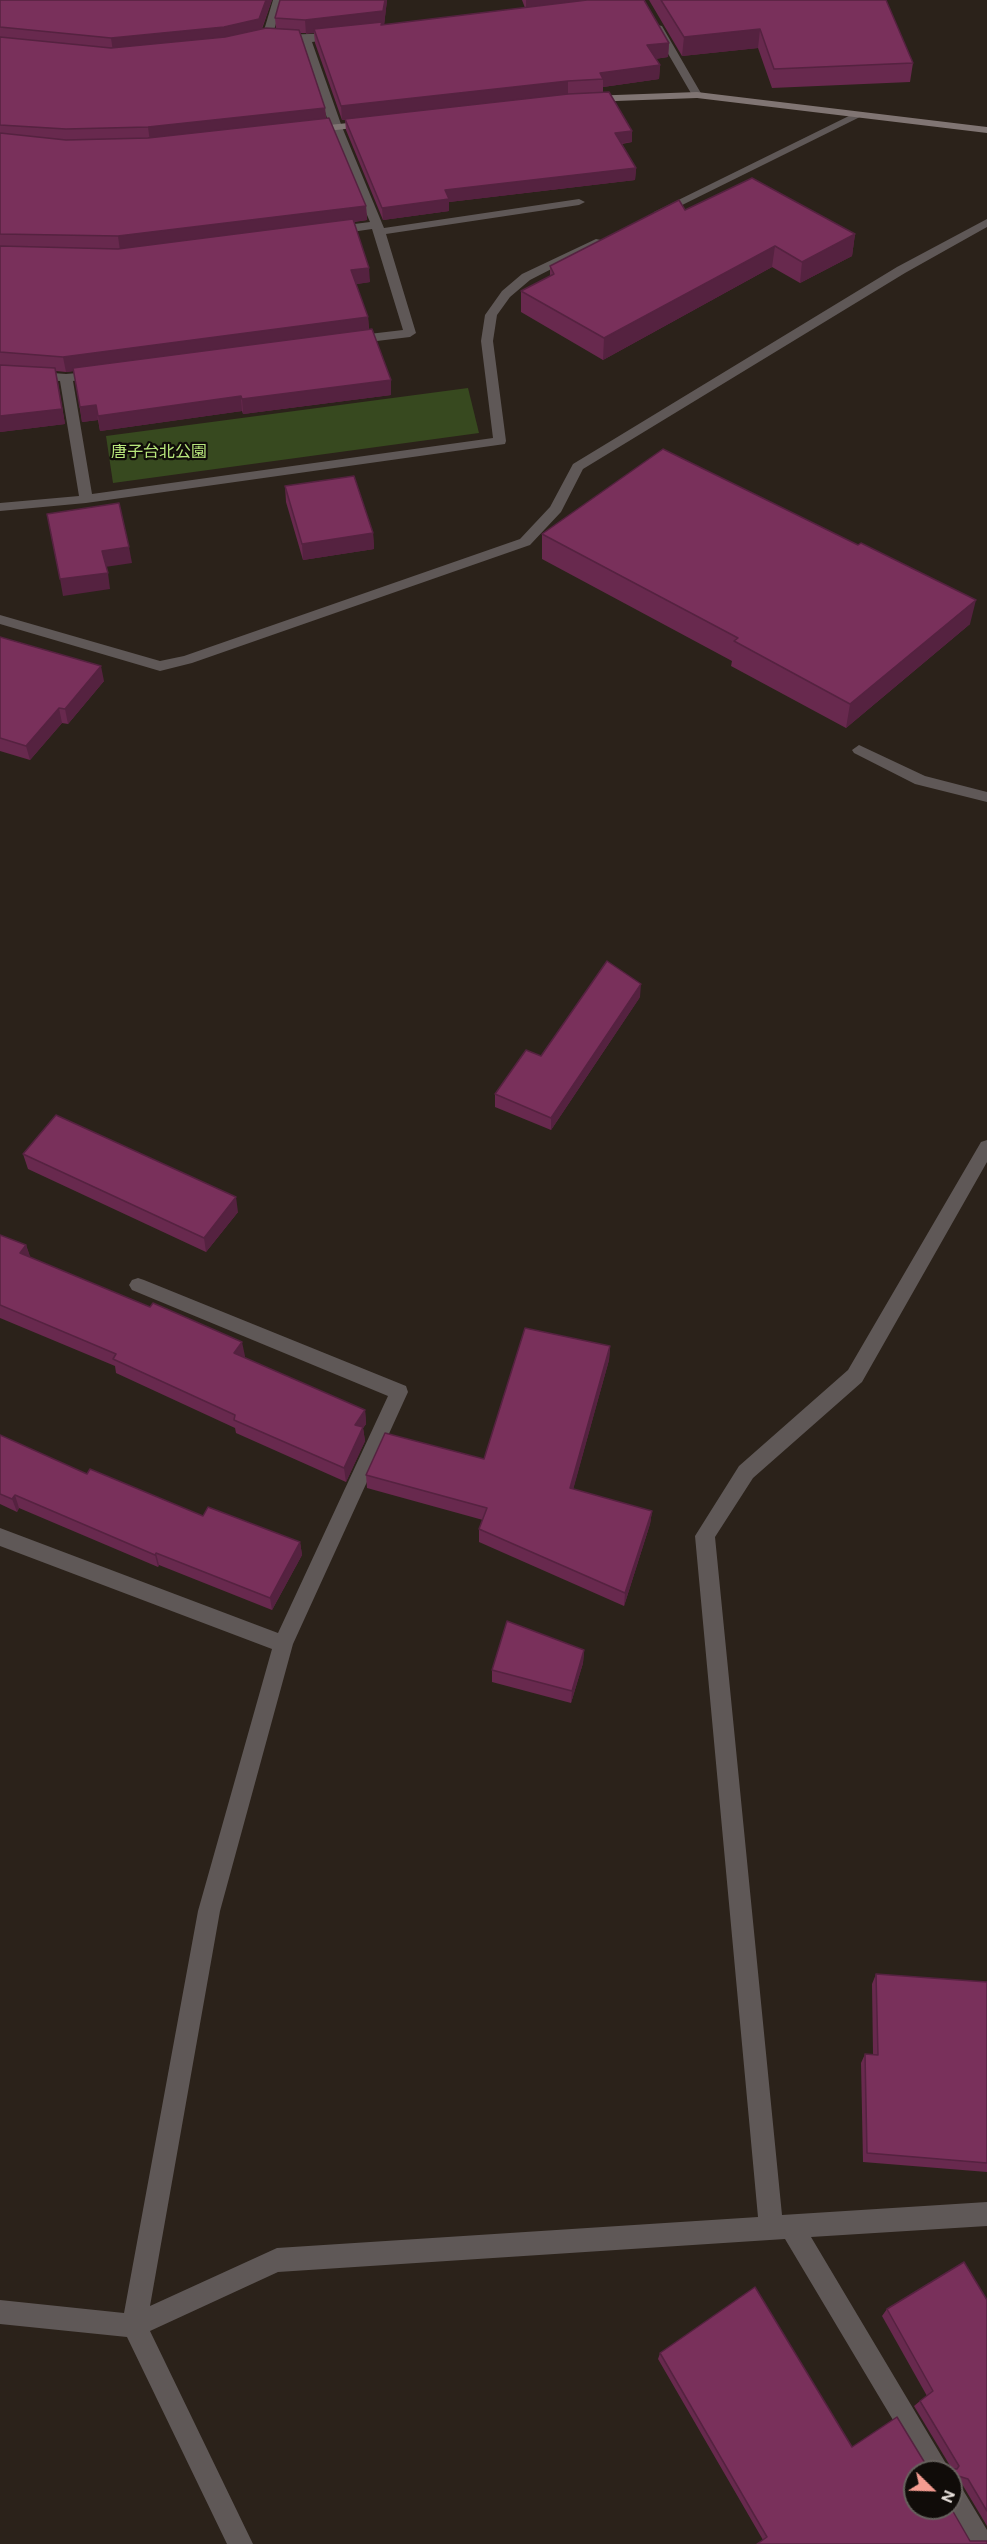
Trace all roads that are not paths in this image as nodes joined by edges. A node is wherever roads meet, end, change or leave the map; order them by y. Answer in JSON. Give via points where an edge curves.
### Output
{"nodes":[{"id":1,"x":278,"y":0,"type":"edge"},
{"id":2,"x":650,"y":13,"type":"edge"},
{"id":3,"x":353,"y":34,"type":"edge"},
{"id":4,"x":306,"y":39,"type":"junction"},
{"id":5,"x":697,"y":95,"type":"junction"},
{"id":6,"x":579,"y":99,"type":"edge"},
{"id":7,"x":861,"y":114,"type":"junction"},
{"id":8,"x":382,"y":122,"type":"edge"},
{"id":9,"x":336,"y":127,"type":"junction"},
{"id":10,"x":987,"y":130,"type":"edge"},
{"id":11,"x":301,"y":131,"type":"edge"},
{"id":12,"x":579,"y":202,"type":"dead end"},
{"id":13,"x":645,"y":219,"type":"edge"},
{"id":14,"x":987,"y":222,"type":"edge"},
{"id":15,"x":378,"y":229,"type":"junction"},
{"id":16,"x":318,"y":232,"type":"edge"},
{"id":17,"x":613,"y":235,"type":"edge"},
{"id":18,"x":339,"y":342,"type":"edge"},
{"id":19,"x":114,"y":372,"type":"edge"},
{"id":20,"x":0,"y":373,"type":"edge"},
{"id":21,"x":66,"y":378,"type":"junction"},
{"id":22,"x":86,"y":499,"type":"junction"},
{"id":23,"x":0,"y":507,"type":"edge"},
{"id":24,"x":0,"y":619,"type":"edge"},
{"id":25,"x":859,"y":750,"type":"dead end"},
{"id":26,"x":987,"y":796,"type":"edge"},
{"id":27,"x":987,"y":1147,"type":"edge"},
{"id":28,"x":138,"y":1285,"type":"dead end"},
{"id":29,"x":0,"y":1537,"type":"edge"},
{"id":30,"x":283,"y":1644,"type":"junction"},
{"id":31,"x":987,"y":2214,"type":"edge"},
{"id":32,"x":781,"y":2227,"type":"junction"},
{"id":33,"x":0,"y":2312,"type":"edge"},
{"id":34,"x":134,"y":2326,"type":"junction"},
{"id":35,"x":930,"y":2460,"type":"edge"},
{"id":36,"x":963,"y":2514,"type":"edge"},
{"id":37,"x":240,"y":2544,"type":"edge"},
{"id":38,"x":981,"y":2544,"type":"edge"}],
"edges":[{"from":1,"to":4,"type":"street","via":[[262,38]]},
{"from":2,"to":5,"type":"street"},
{"from":3,"to":4,"type":"street"},
{"from":4,"to":9,"type":"street"},
{"from":5,"to":6,"type":"street"},
{"from":5,"to":7,"type":"street"},
{"from":7,"to":10,"type":"street"},
{"from":7,"to":13,"type":"street"},
{"from":8,"to":9,"type":"street"},
{"from":9,"to":11,"type":"street"},
{"from":9,"to":15,"type":"street"},
{"from":12,"to":15,"type":"street"},
{"from":14,"to":24,"type":"street","via":[[900,270],[578,467],[556,509],[525,542],[187,660],[160,666]]},
{"from":15,"to":16,"type":"street"},
{"from":15,"to":18,"type":"street","via":[[410,333]]},
{"from":17,"to":22,"type":"street","via":[[526,277],[506,294],[491,315],[487,341],[500,441]]},
{"from":19,"to":21,"type":"street"},
{"from":20,"to":21,"type":"street"},
{"from":21,"to":22,"type":"street"},
{"from":22,"to":23,"type":"street"},
{"from":25,"to":26,"type":"street","via":[[920,780]]},
{"from":27,"to":32,"type":"street","via":[[855,1376],[746,1472],[705,1536]]},
{"from":28,"to":30,"type":"street","via":[[399,1392]]},
{"from":29,"to":30,"type":"street"},
{"from":30,"to":34,"type":"street","via":[[209,1911]]},
{"from":31,"to":32,"type":"street"},
{"from":32,"to":34,"type":"street","via":[[277,2260]]},
{"from":32,"to":35,"type":"street"},
{"from":33,"to":34,"type":"street"},
{"from":34,"to":37,"type":"street"},
{"from":36,"to":38,"type":"street"}]}
